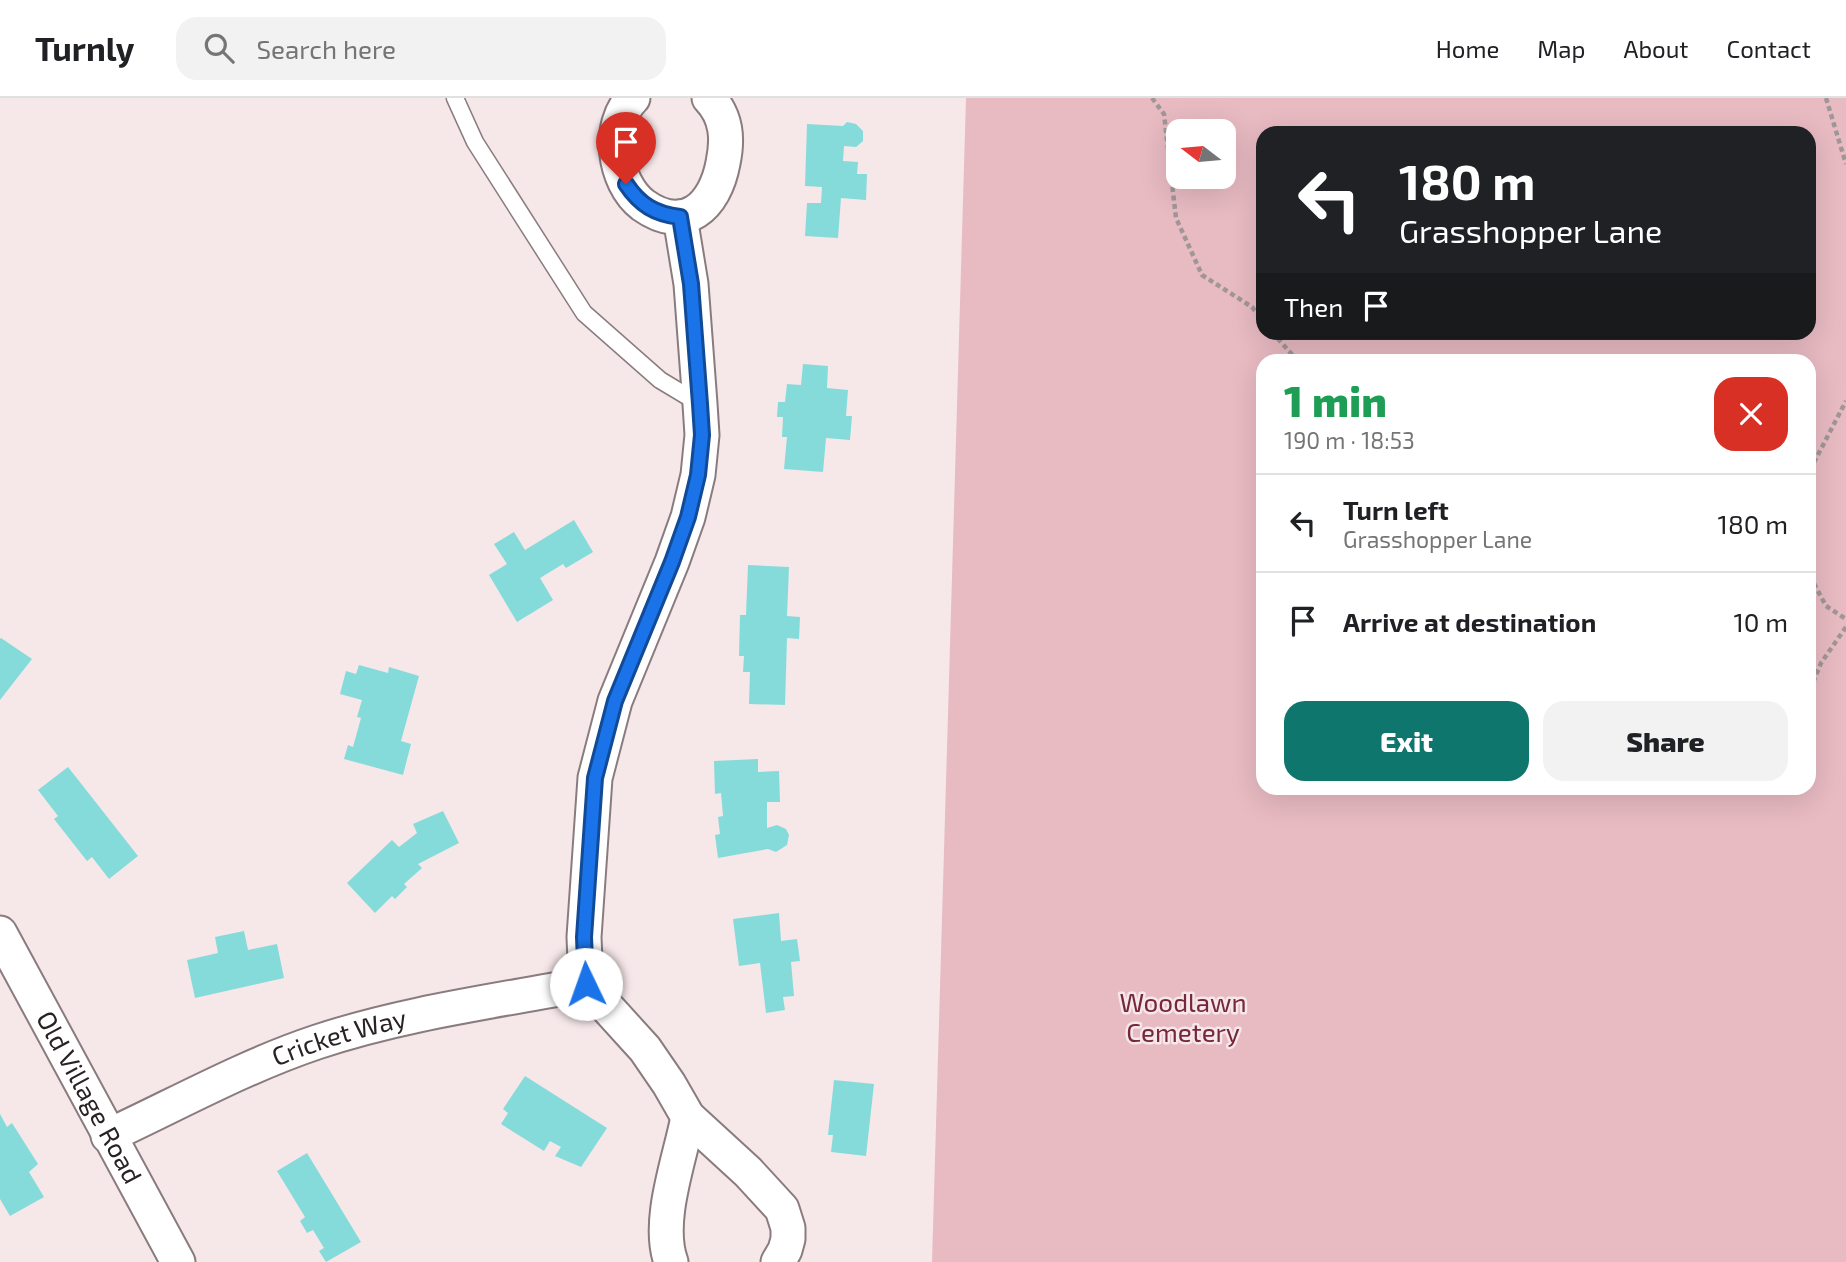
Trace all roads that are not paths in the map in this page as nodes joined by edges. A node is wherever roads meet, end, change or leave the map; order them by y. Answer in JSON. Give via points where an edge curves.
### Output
{"nodes":[{"id":1,"x":455,"y":98,"type":"edge"},
{"id":2,"x":634,"y":98,"type":"edge"},
{"id":3,"x":709,"y":98,"type":"edge"},
{"id":4,"x":680,"y":217,"type":"junction"},
{"id":5,"x":700,"y":404,"type":"junction"},
{"id":6,"x":0,"y":933,"type":"edge"},
{"id":7,"x":586,"y":984,"type":"junction"},
{"id":8,"x":688,"y":1116,"type":"junction"},
{"id":9,"x":108,"y":1136,"type":"junction"},
{"id":10,"x":178,"y":1262,"type":"edge"},
{"id":11,"x":671,"y":1262,"type":"edge"},
{"id":12,"x":778,"y":1262,"type":"edge"}],
"edges":[{"from":1,"to":5,"type":"lane","via":[[475,142],[584,313],[660,380]]},
{"from":2,"to":4,"type":"street","via":[[622,112],[615,141],[626,184],[642,204],[663,215]]},
{"from":3,"to":4,"type":"street","via":[[724,121],[721,174],[710,200],[700,210]]},
{"from":4,"to":5,"type":"street","via":[[691,284]]},
{"from":5,"to":7,"type":"street","via":[[698,475],[688,517],[621,681],[595,778],[584,937]]},
{"from":6,"to":9,"type":"street","name":"Old Village Road"},
{"from":7,"to":8,"type":"street","via":[[645,1049]]},
{"from":7,"to":9,"type":"street","name":"Cricket Way","via":[[404,1019],[315,1043]]},
{"from":8,"to":11,"type":"street","via":[[668,1212]]},
{"from":8,"to":12,"type":"street","via":[[782,1209],[788,1238]]},
{"from":9,"to":10,"type":"street","name":"Old Village Road"}]}
